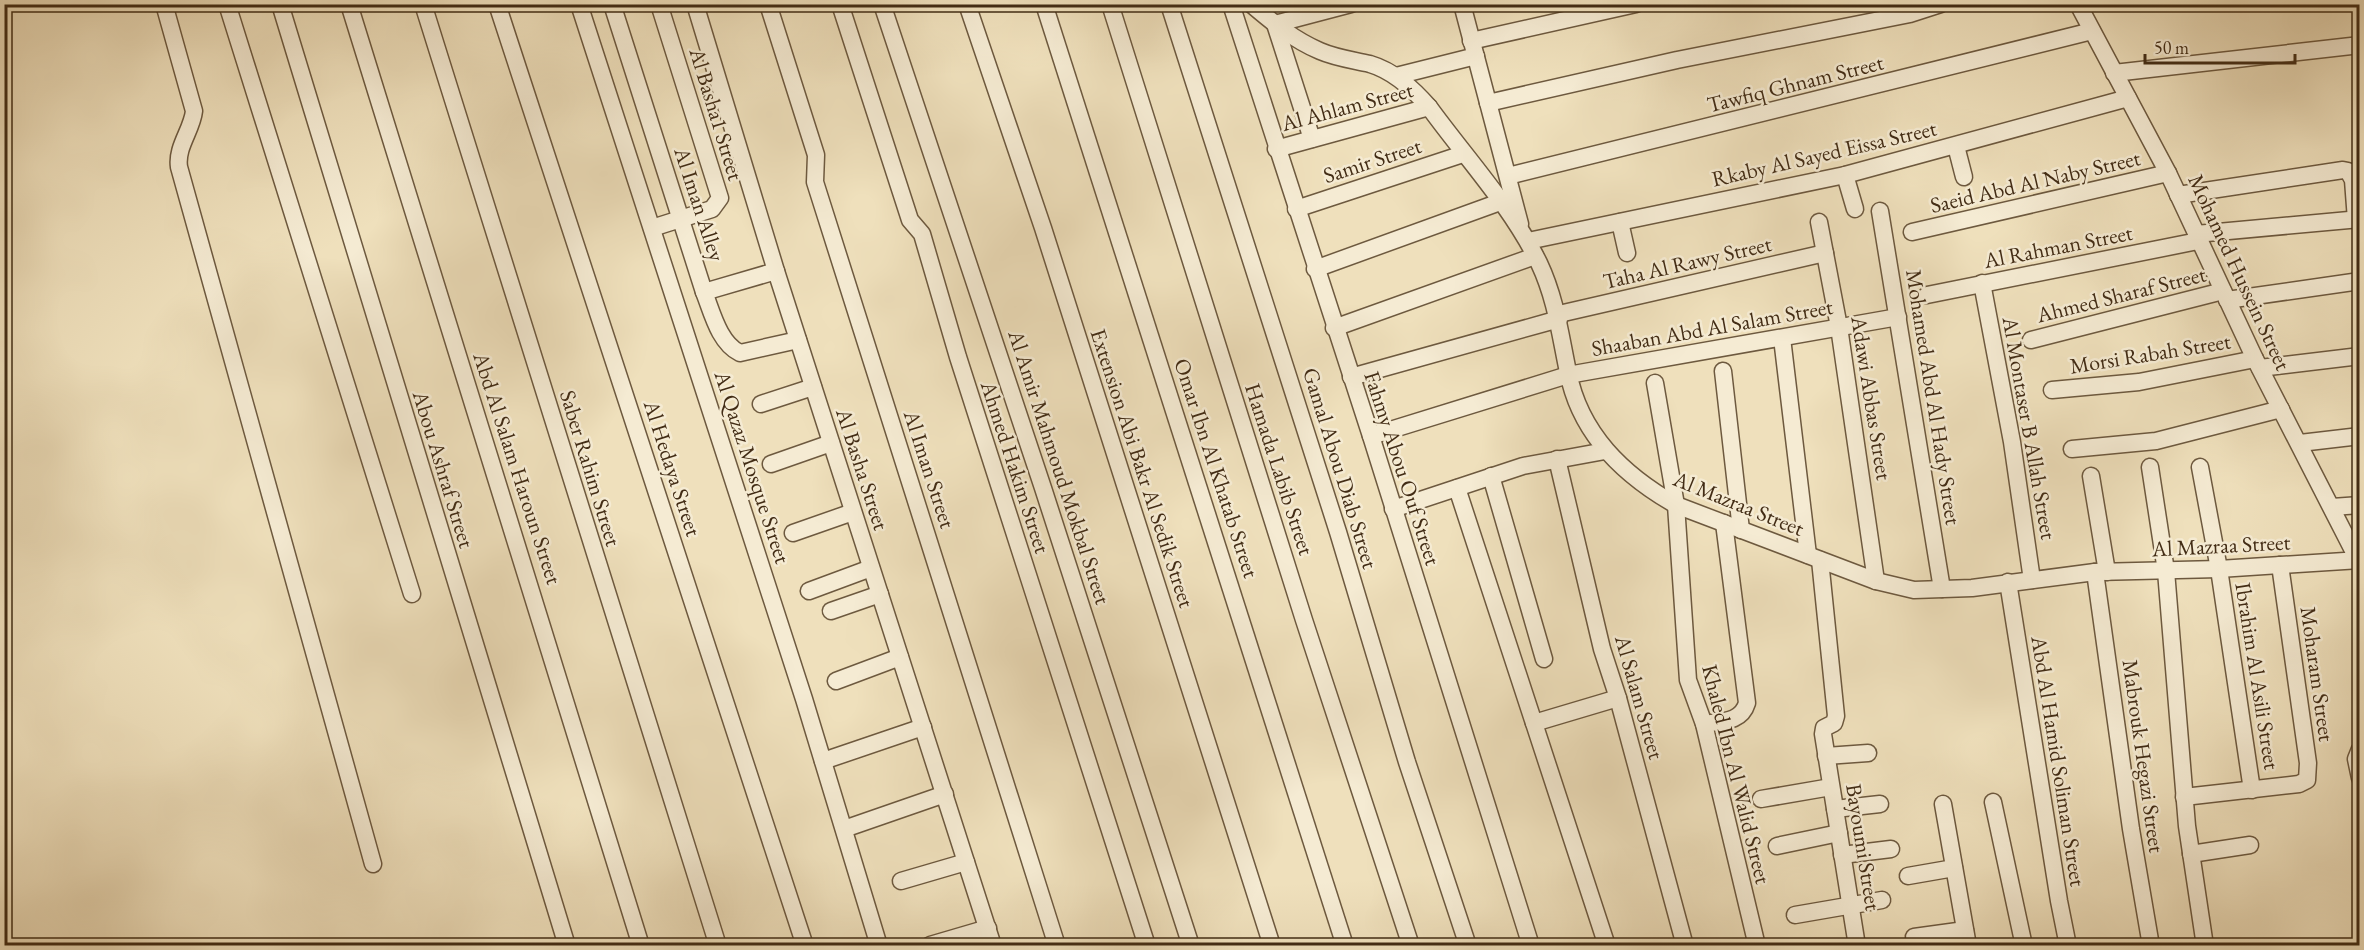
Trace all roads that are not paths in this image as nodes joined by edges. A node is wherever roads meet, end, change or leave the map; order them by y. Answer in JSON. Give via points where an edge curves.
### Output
{"nodes":[{"id":1,"x":164,"y":4,"type":"edge"},
{"id":2,"x":227,"y":4,"type":"edge"},
{"id":3,"x":280,"y":4,"type":"edge"},
{"id":4,"x":349,"y":4,"type":"edge"},
{"id":5,"x":423,"y":4,"type":"edge"},
{"id":6,"x":497,"y":4,"type":"edge"},
{"id":7,"x":579,"y":4,"type":"edge"},
{"id":8,"x":612,"y":4,"type":"edge"},
{"id":9,"x":659,"y":4,"type":"edge"},
{"id":10,"x":695,"y":4,"type":"edge"},
{"id":11,"x":768,"y":4,"type":"edge"},
{"id":12,"x":840,"y":4,"type":"edge"},
{"id":13,"x":882,"y":4,"type":"edge"},
{"id":14,"x":968,"y":4,"type":"edge"},
{"id":15,"x":1044,"y":4,"type":"edge"},
{"id":16,"x":1110,"y":4,"type":"edge"},
{"id":17,"x":1169,"y":4,"type":"edge"},
{"id":18,"x":1231,"y":4,"type":"edge"},
{"id":19,"x":1251,"y":4,"type":"edge"},
{"id":20,"x":1351,"y":4,"type":"edge"},
{"id":21,"x":1462,"y":4,"type":"edge"},
{"id":22,"x":1636,"y":4,"type":"edge"},
{"id":23,"x":1941,"y":4,"type":"edge"},
{"id":24,"x":2078,"y":4,"type":"edge"},
{"id":25,"x":1275,"y":24,"type":"junction"},
{"id":26,"x":2092,"y":31,"type":"junction"},
{"id":27,"x":2360,"y":45,"type":"edge"},
{"id":28,"x":1474,"y":49,"type":"junction"},
{"id":29,"x":2115,"y":73,"type":"junction"},
{"id":30,"x":1396,"y":76,"type":"junction"},
{"id":31,"x":2128,"y":98,"type":"junction"},
{"id":32,"x":1488,"y":103,"type":"junction"},
{"id":33,"x":1429,"y":108,"type":"junction"},
{"id":34,"x":1312,"y":139,"type":"junction"},
{"id":35,"x":1956,"y":146,"type":"junction"},
{"id":36,"x":1276,"y":149,"type":"junction"},
{"id":37,"x":1463,"y":154,"type":"junction"},
{"id":38,"x":2168,"y":173,"type":"junction"},
{"id":39,"x":1845,"y":175,"type":"junction"},
{"id":40,"x":1508,"y":176,"type":"junction"},
{"id":41,"x":1964,"y":177,"type":"dead end"},
{"id":42,"x":2178,"y":195,"type":"junction"},
{"id":43,"x":1500,"y":202,"type":"junction"},
{"id":44,"x":1296,"y":209,"type":"junction"},
{"id":45,"x":1855,"y":209,"type":"dead end"},
{"id":46,"x":1880,"y":211,"type":"dead end"},
{"id":47,"x":681,"y":219,"type":"junction"},
{"id":48,"x":2358,"y":220,"type":"edge"},
{"id":49,"x":1620,"y":222,"type":"junction"},
{"id":50,"x":1819,"y":222,"type":"dead end"},
{"id":51,"x":652,"y":228,"type":"junction"},
{"id":52,"x":1912,"y":232,"type":"dead end"},
{"id":53,"x":2197,"y":237,"type":"junction"},
{"id":54,"x":1528,"y":242,"type":"junction"},
{"id":55,"x":1628,"y":253,"type":"dead end"},
{"id":56,"x":1825,"y":253,"type":"junction"},
{"id":57,"x":1315,"y":269,"type":"junction"},
{"id":58,"x":776,"y":271,"type":"junction"},
{"id":59,"x":2360,"y":281,"type":"edge"},
{"id":60,"x":1982,"y":284,"type":"junction"},
{"id":61,"x":704,"y":292,"type":"junction"},
{"id":62,"x":1927,"y":294,"type":"dead end"},
{"id":63,"x":2225,"y":296,"type":"junction"},
{"id":64,"x":1559,"y":316,"type":"junction"},
{"id":65,"x":1898,"y":317,"type":"junction"},
{"id":66,"x":1839,"y":327,"type":"junction"},
{"id":67,"x":1334,"y":328,"type":"junction"},
{"id":68,"x":1782,"y":338,"type":"junction"},
{"id":69,"x":798,"y":340,"type":"junction"},
{"id":70,"x":2031,"y":340,"type":"dead end"},
{"id":71,"x":2360,"y":356,"type":"edge"},
{"id":72,"x":2257,"y":363,"type":"junction"},
{"id":73,"x":1723,"y":371,"type":"dead end"},
{"id":74,"x":1568,"y":375,"type":"junction"},
{"id":75,"x":1351,"y":377,"type":"junction"},
{"id":76,"x":1655,"y":383,"type":"dead end"},
{"id":77,"x":813,"y":387,"type":"junction"},
{"id":78,"x":2052,"y":390,"type":"dead end"},
{"id":79,"x":761,"y":404,"type":"dead end"},
{"id":80,"x":2282,"y":409,"type":"junction"},
{"id":81,"x":1371,"y":436,"type":"junction"},
{"id":82,"x":2360,"y":436,"type":"edge"},
{"id":83,"x":831,"y":443,"type":"junction"},
{"id":84,"x":2300,"y":443,"type":"junction"},
{"id":85,"x":2072,"y":449,"type":"dead end"},
{"id":86,"x":1605,"y":451,"type":"junction"},
{"id":87,"x":1557,"y":459,"type":"junction"},
{"id":88,"x":771,"y":464,"type":"dead end"},
{"id":89,"x":2150,"y":467,"type":"dead end"},
{"id":90,"x":2200,"y":468,"type":"dead end"},
{"id":91,"x":1491,"y":476,"type":"junction"},
{"id":92,"x":2091,"y":476,"type":"dead end"},
{"id":93,"x":1457,"y":488,"type":"junction"},
{"id":94,"x":1676,"y":505,"type":"junction"},
{"id":95,"x":2360,"y":505,"type":"edge"},
{"id":96,"x":2332,"y":507,"type":"junction"},
{"id":97,"x":1393,"y":509,"type":"junction"},
{"id":98,"x":854,"y":512,"type":"junction"},
{"id":99,"x":1724,"y":523,"type":"junction"},
{"id":100,"x":1741,"y":530,"type":"junction"},
{"id":101,"x":793,"y":533,"type":"dead end"},
{"id":102,"x":1814,"y":558,"type":"junction"},
{"id":103,"x":2359,"y":560,"type":"edge"},
{"id":104,"x":2280,"y":565,"type":"junction"},
{"id":105,"x":872,"y":568,"type":"junction"},
{"id":106,"x":2219,"y":569,"type":"junction"},
{"id":107,"x":2166,"y":571,"type":"junction"},
{"id":108,"x":2101,"y":572,"type":"junction"},
{"id":109,"x":2032,"y":580,"type":"junction"},
{"id":110,"x":1876,"y":581,"type":"junction"},
{"id":111,"x":2008,"y":582,"type":"junction"},
{"id":112,"x":1942,"y":589,"type":"junction"},
{"id":113,"x":809,"y":591,"type":"dead end"},
{"id":114,"x":412,"y":594,"type":"dead end"},
{"id":115,"x":880,"y":594,"type":"junction"},
{"id":116,"x":831,"y":611,"type":"dead end"},
{"id":117,"x":900,"y":657,"type":"junction"},
{"id":118,"x":1544,"y":659,"type":"dead end"},
{"id":119,"x":836,"y":681,"type":"dead end"},
{"id":120,"x":1618,"y":698,"type":"junction"},
{"id":121,"x":1534,"y":723,"type":"junction"},
{"id":122,"x":1704,"y":724,"type":"junction"},
{"id":123,"x":923,"y":727,"type":"junction"},
{"id":124,"x":2360,"y":749,"type":"edge"},
{"id":125,"x":1868,"y":753,"type":"dead end"},
{"id":126,"x":1826,"y":756,"type":"junction"},
{"id":127,"x":823,"y":761,"type":"junction"},
{"id":128,"x":2360,"y":778,"type":"edge"},
{"id":129,"x":1831,"y":787,"type":"junction"},
{"id":130,"x":2252,"y":790,"type":"junction"},
{"id":131,"x":945,"y":794,"type":"junction"},
{"id":132,"x":2184,"y":797,"type":"junction"},
{"id":133,"x":1761,"y":800,"type":"dead end"},
{"id":134,"x":1993,"y":802,"type":"dead end"},
{"id":135,"x":1880,"y":804,"type":"dead end"},
{"id":136,"x":1943,"y":804,"type":"dead end"},
{"id":137,"x":1834,"y":809,"type":"junction"},
{"id":138,"x":844,"y":829,"type":"junction"},
{"id":139,"x":1839,"y":833,"type":"junction"},
{"id":140,"x":2250,"y":845,"type":"dead end"},
{"id":141,"x":1777,"y":846,"type":"dead end"},
{"id":142,"x":1891,"y":849,"type":"dead end"},
{"id":143,"x":2191,"y":854,"type":"junction"},
{"id":144,"x":1842,"y":855,"type":"junction"},
{"id":145,"x":966,"y":862,"type":"junction"},
{"id":146,"x":373,"y":864,"type":"dead end"},
{"id":147,"x":1954,"y":868,"type":"junction"},
{"id":148,"x":1908,"y":876,"type":"dead end"},
{"id":149,"x":901,"y":881,"type":"dead end"},
{"id":150,"x":1882,"y":900,"type":"dead end"},
{"id":151,"x":1851,"y":905,"type":"junction"},
{"id":152,"x":1795,"y":915,"type":"dead end"},
{"id":153,"x":988,"y":928,"type":"junction"},
{"id":154,"x":1914,"y":937,"type":"dead end"},
{"id":155,"x":1967,"y":938,"type":"edge"},
{"id":156,"x":567,"y":945,"type":"edge"},
{"id":157,"x":642,"y":945,"type":"edge"},
{"id":158,"x":718,"y":945,"type":"edge"},
{"id":159,"x":805,"y":945,"type":"edge"},
{"id":160,"x":879,"y":945,"type":"edge"},
{"id":161,"x":930,"y":945,"type":"edge"},
{"id":162,"x":993,"y":945,"type":"edge"},
{"id":163,"x":1057,"y":945,"type":"edge"},
{"id":164,"x":1147,"y":945,"type":"edge"},
{"id":165,"x":1191,"y":945,"type":"edge"},
{"id":166,"x":1272,"y":945,"type":"edge"},
{"id":167,"x":1345,"y":945,"type":"edge"},
{"id":168,"x":1411,"y":945,"type":"edge"},
{"id":169,"x":1466,"y":945,"type":"edge"},
{"id":170,"x":1531,"y":945,"type":"edge"},
{"id":171,"x":1607,"y":945,"type":"edge"},
{"id":172,"x":1685,"y":945,"type":"edge"},
{"id":173,"x":1756,"y":945,"type":"edge"},
{"id":174,"x":1857,"y":945,"type":"edge"},
{"id":175,"x":2024,"y":945,"type":"edge"},
{"id":176,"x":2068,"y":945,"type":"edge"},
{"id":177,"x":2151,"y":945,"type":"edge"},
{"id":178,"x":2205,"y":945,"type":"edge"}],
"edges":[{"from":1,"to":146,"type":"street","via":[[194,111],[178,156],[178,167]]},
{"from":2,"to":114,"type":"street"},
{"from":3,"to":156,"type":"street","name":"Abou Ashraf Street"},
{"from":4,"to":157,"type":"street","name":"Abd Al Salam Haroun Street"},
{"from":5,"to":158,"type":"street","name":"Saber Rahim Street"},
{"from":6,"to":159,"type":"street","name":"Al Hedaya Street"},
{"from":7,"to":51,"type":"street","name":"Al Qazaz Mosque Street"},
{"from":8,"to":47,"type":"street","name":"Al Iman Alley"},
{"from":9,"to":47,"type":"street","name":"Al Basha1 Street","via":[[720,198],[712,209]]},
{"from":10,"to":58,"type":"street","name":"Al Basha Street"},
{"from":11,"to":163,"type":"street","name":"Al Iman Street","via":[[816,154],[815,182]]},
{"from":12,"to":164,"type":"street","name":"Ahmed Hakim Street","via":[[910,220],[922,234],[965,380]]},
{"from":13,"to":165,"type":"street","name":"Al Amir Mahmoud Mokbal Street"},
{"from":14,"to":166,"type":"street","name":"Extension Abi Bakr Al Sedik Street"},
{"from":15,"to":167,"type":"street","name":"Omar Ibn Al Khatab Street"},
{"from":16,"to":168,"type":"street","name":"Hamada Labib Street"},
{"from":17,"to":169,"type":"street","name":"Gamal Abou Diab Street"},
{"from":18,"to":36,"type":"street","name":"Fahmy Abou Ouf Street"},
{"from":19,"to":25,"type":"street","name":"Al Mazraa Street"},
{"from":20,"to":25,"type":"street"},
{"from":21,"to":28,"type":"street"},
{"from":22,"to":28,"type":"street"},
{"from":23,"to":32,"type":"street","via":[[1910,14]]},
{"from":24,"to":26,"type":"street","name":"Mohamed Hussein Street"},
{"from":25,"to":30,"type":"street","name":"Al Mazraa Street","via":[[1320,51]]},
{"from":25,"to":34,"type":"street"},
{"from":26,"to":29,"type":"street","name":"Mohamed Hussein Street"},
{"from":26,"to":40,"type":"street","name":"Tawfiq Ghnam Street"},
{"from":27,"to":29,"type":"street"},
{"from":28,"to":30,"type":"street"},
{"from":28,"to":32,"type":"street"},
{"from":29,"to":31,"type":"street","name":"Mohamed Hussein Street"},
{"from":30,"to":33,"type":"street","name":"Al Mazraa Street"},
{"from":31,"to":35,"type":"street","name":"Rkaby Al Sayed Eissa Street"},
{"from":31,"to":38,"type":"street","name":"Mohamed Hussein Street"},
{"from":32,"to":40,"type":"street"},
{"from":33,"to":34,"type":"street","name":"Al Ahlam Street"},
{"from":33,"to":37,"type":"street","name":"Al Mazraa Street"},
{"from":34,"to":36,"type":"street","name":"Al Ahlam Street"},
{"from":35,"to":39,"type":"street","name":"Rkaby Al Sayed Eissa Street"},
{"from":35,"to":41,"type":"street"},
{"from":36,"to":44,"type":"street","name":"Fahmy Abou Ouf Street"},
{"from":37,"to":43,"type":"street","name":"Al Mazraa Street"},
{"from":37,"to":44,"type":"street","name":"Samir Street"},
{"from":38,"to":42,"type":"street","name":"Mohamed Hussein Street"},
{"from":38,"to":52,"type":"street","name":"Saeid Abd Al Naby Street"},
{"from":39,"to":45,"type":"street"},
{"from":39,"to":49,"type":"street","name":"Rkaby Al Sayed Eissa Street"},
{"from":40,"to":54,"type":"street"},
{"from":42,"to":48,"type":"street","via":[[2343,170],[2353,180]]},
{"from":42,"to":53,"type":"street","name":"Mohamed Hussein Street"},
{"from":43,"to":54,"type":"street","name":"Al Mazraa Street"},
{"from":43,"to":57,"type":"street"},
{"from":44,"to":57,"type":"street","name":"Fahmy Abou Ouf Street"},
{"from":46,"to":65,"type":"street","name":"Mohamed Abd Al Hady Street"},
{"from":47,"to":51,"type":"street","name":"Al Basha1 Street"},
{"from":47,"to":61,"type":"street","name":"Al Iman Alley"},
{"from":48,"to":53,"type":"street","name":"Al Rahman Street"},
{"from":49,"to":54,"type":"street","name":"Rkaby Al Sayed Eissa Street"},
{"from":49,"to":55,"type":"street"},
{"from":50,"to":56,"type":"street","name":"Adawi Abbas Street"},
{"from":51,"to":127,"type":"street","name":"Al Qazaz Mosque Street"},
{"from":53,"to":60,"type":"street","name":"Al Rahman Street"},
{"from":53,"to":63,"type":"street","name":"Mohamed Hussein Street"},
{"from":54,"to":64,"type":"street","name":"Al Mazraa Street"},
{"from":54,"to":67,"type":"street","name":"Rkaby Al Sayed Eissa Street"},
{"from":56,"to":64,"type":"street","name":"Taha Al Rawy Street"},
{"from":56,"to":66,"type":"street","name":"Adawi Abbas Street"},
{"from":57,"to":67,"type":"street","name":"Fahmy Abou Ouf Street"},
{"from":58,"to":61,"type":"street"},
{"from":58,"to":69,"type":"street","name":"Al Basha Street"},
{"from":59,"to":63,"type":"street","name":"Ahmed Sharaf Street"},
{"from":60,"to":62,"type":"street","name":"Al Rahman Street"},
{"from":60,"to":109,"type":"street","name":"Al Montaser B Allah Street","via":[[2012,442]]},
{"from":61,"to":69,"type":"street","name":"Al Iman Alley","via":[[722,336],[732,349],[749,352]]},
{"from":63,"to":70,"type":"street","name":"Ahmed Sharaf Street"},
{"from":63,"to":72,"type":"street","name":"Mohamed Hussein Street"},
{"from":64,"to":74,"type":"street","name":"Al Mazraa Street"},
{"from":64,"to":75,"type":"street","name":"Taha Al Rawy Street"},
{"from":65,"to":66,"type":"street","name":"Shaaban Abd Al Salam Street"},
{"from":65,"to":112,"type":"street","name":"Mohamed Abd Al Hady Street"},
{"from":66,"to":68,"type":"street","name":"Shaaban Abd Al Salam Street"},
{"from":66,"to":110,"type":"street","name":"Adawi Abbas Street"},
{"from":67,"to":75,"type":"street","name":"Fahmy Abou Ouf Street"},
{"from":68,"to":74,"type":"street","name":"Shaaban Abd Al Salam Street"},
{"from":68,"to":102,"type":"street","name":"Bayoumi Street"},
{"from":69,"to":77,"type":"street","name":"Al Basha Street"},
{"from":71,"to":72,"type":"street","name":"Morsi Rabah Street"},
{"from":72,"to":78,"type":"street","name":"Morsi Rabah Street","via":[[2139,382]]},
{"from":72,"to":80,"type":"street","name":"Mohamed Hussein Street"},
{"from":73,"to":100,"type":"street"},
{"from":74,"to":81,"type":"street","name":"Shaaban Abd Al Salam Street"},
{"from":74,"to":86,"type":"street","name":"Al Mazraa Street","via":[[1579,409]]},
{"from":75,"to":81,"type":"street","name":"Fahmy Abou Ouf Street"},
{"from":76,"to":94,"type":"street","name":"Khaled Ibn Al Walid Street"},
{"from":77,"to":79,"type":"street"},
{"from":77,"to":83,"type":"street","name":"Al Basha Street"},
{"from":80,"to":84,"type":"street","name":"Mohamed Hussein Street"},
{"from":80,"to":85,"type":"street","via":[[2156,441]]},
{"from":81,"to":97,"type":"street","name":"Fahmy Abou Ouf Street"},
{"from":82,"to":84,"type":"street"},
{"from":83,"to":88,"type":"street"},
{"from":83,"to":98,"type":"street","name":"Al Basha Street"},
{"from":84,"to":96,"type":"street","name":"Mohamed Hussein Street"},
{"from":86,"to":87,"type":"street"},
{"from":86,"to":94,"type":"street","name":"Al Mazraa Street","via":[[1648,489]]},
{"from":87,"to":91,"type":"street"},
{"from":87,"to":120,"type":"street","name":"Al Salam Street","via":[[1602,648]]},
{"from":89,"to":107,"type":"street"},
{"from":90,"to":106,"type":"street","name":"Ibrahim Al Asili Street"},
{"from":91,"to":93,"type":"street"},
{"from":91,"to":118,"type":"street"},
{"from":92,"to":108,"type":"street","name":"Mabrouk Hegazi Street"},
{"from":93,"to":97,"type":"street"},
{"from":93,"to":121,"type":"street"},
{"from":94,"to":99,"type":"street","name":"Al Mazraa Street"},
{"from":94,"to":122,"type":"street","name":"Khaled Ibn Al Walid Street","via":[[1688,680]]},
{"from":95,"to":96,"type":"street"},
{"from":96,"to":103,"type":"street","name":"Mohamed Hussein Street"},
{"from":97,"to":170,"type":"street","name":"Fahmy Abou Ouf Street"},
{"from":98,"to":101,"type":"street"},
{"from":98,"to":105,"type":"street","name":"Al Basha Street"},
{"from":99,"to":100,"type":"street","name":"Al Mazraa Street"},
{"from":99,"to":122,"type":"street","via":[[1746,703],[1738,718]]},
{"from":100,"to":102,"type":"street","name":"Al Mazraa Street"},
{"from":102,"to":110,"type":"street","name":"Al Mazraa Street"},
{"from":102,"to":126,"type":"street","name":"Bayoumi Street","via":[[1836,716],[1834,723],[1823,730]]},
{"from":103,"to":104,"type":"street","name":"Al Mazraa Street"},
{"from":104,"to":106,"type":"street","name":"Al Mazraa Street"},
{"from":104,"to":130,"type":"street","name":"Moharam Street","via":[[2308,763],[2307,780]]},
{"from":105,"to":113,"type":"street"},
{"from":105,"to":115,"type":"street","name":"Al Basha Street"},
{"from":106,"to":107,"type":"street","name":"Al Mazraa Street"},
{"from":106,"to":130,"type":"street","name":"Ibrahim Al Asili Street"},
{"from":107,"to":108,"type":"street","name":"Al Mazraa Street"},
{"from":107,"to":132,"type":"street"},
{"from":108,"to":109,"type":"street","name":"Al Mazraa Street"},
{"from":108,"to":177,"type":"street","name":"Mabrouk Hegazi Street","via":[[2127,807]]},
{"from":109,"to":111,"type":"street","name":"Al Mazraa Street"},
{"from":110,"to":112,"type":"street","name":"Al Mazraa Street","via":[[1914,590]]},
{"from":111,"to":112,"type":"street","name":"Al Mazraa Street"},
{"from":111,"to":176,"type":"street","name":"Abd Al Hamid Soliman Street"},
{"from":115,"to":116,"type":"street"},
{"from":115,"to":117,"type":"street","name":"Al Basha Street"},
{"from":117,"to":119,"type":"street"},
{"from":117,"to":123,"type":"street","name":"Al Basha Street"},
{"from":120,"to":121,"type":"street"},
{"from":120,"to":172,"type":"street","name":"Al Salam Street"},
{"from":121,"to":171,"type":"street"},
{"from":122,"to":173,"type":"street","name":"Khaled Ibn Al Walid Street"},
{"from":123,"to":127,"type":"street"},
{"from":123,"to":131,"type":"street","name":"Al Basha Street"},
{"from":124,"to":128,"type":"street","via":[[2356,759]]},
{"from":125,"to":126,"type":"street"},
{"from":126,"to":129,"type":"street","name":"Bayoumi Street"},
{"from":127,"to":138,"type":"street","name":"Al Qazaz Mosque Street"},
{"from":129,"to":133,"type":"street"},
{"from":129,"to":137,"type":"street","name":"Bayoumi Street"},
{"from":130,"to":132,"type":"street"},
{"from":131,"to":138,"type":"street"},
{"from":131,"to":145,"type":"street","name":"Al Basha Street"},
{"from":132,"to":143,"type":"street"},
{"from":134,"to":175,"type":"street"},
{"from":135,"to":137,"type":"street"},
{"from":136,"to":147,"type":"street"},
{"from":137,"to":139,"type":"street","name":"Bayoumi Street"},
{"from":138,"to":160,"type":"street","name":"Al Qazaz Mosque Street"},
{"from":139,"to":141,"type":"street"},
{"from":139,"to":144,"type":"street","name":"Bayoumi Street"},
{"from":140,"to":143,"type":"street"},
{"from":142,"to":144,"type":"street"},
{"from":143,"to":178,"type":"street"},
{"from":144,"to":151,"type":"street","name":"Bayoumi Street"},
{"from":145,"to":149,"type":"street"},
{"from":145,"to":153,"type":"street","name":"Al Basha Street"},
{"from":147,"to":148,"type":"street"},
{"from":147,"to":155,"type":"street"},
{"from":150,"to":151,"type":"street"},
{"from":151,"to":152,"type":"street"},
{"from":151,"to":174,"type":"street","name":"Bayoumi Street"},
{"from":153,"to":161,"type":"street"},
{"from":153,"to":162,"type":"street","name":"Al Basha Street"},
{"from":154,"to":155,"type":"street"}]}
